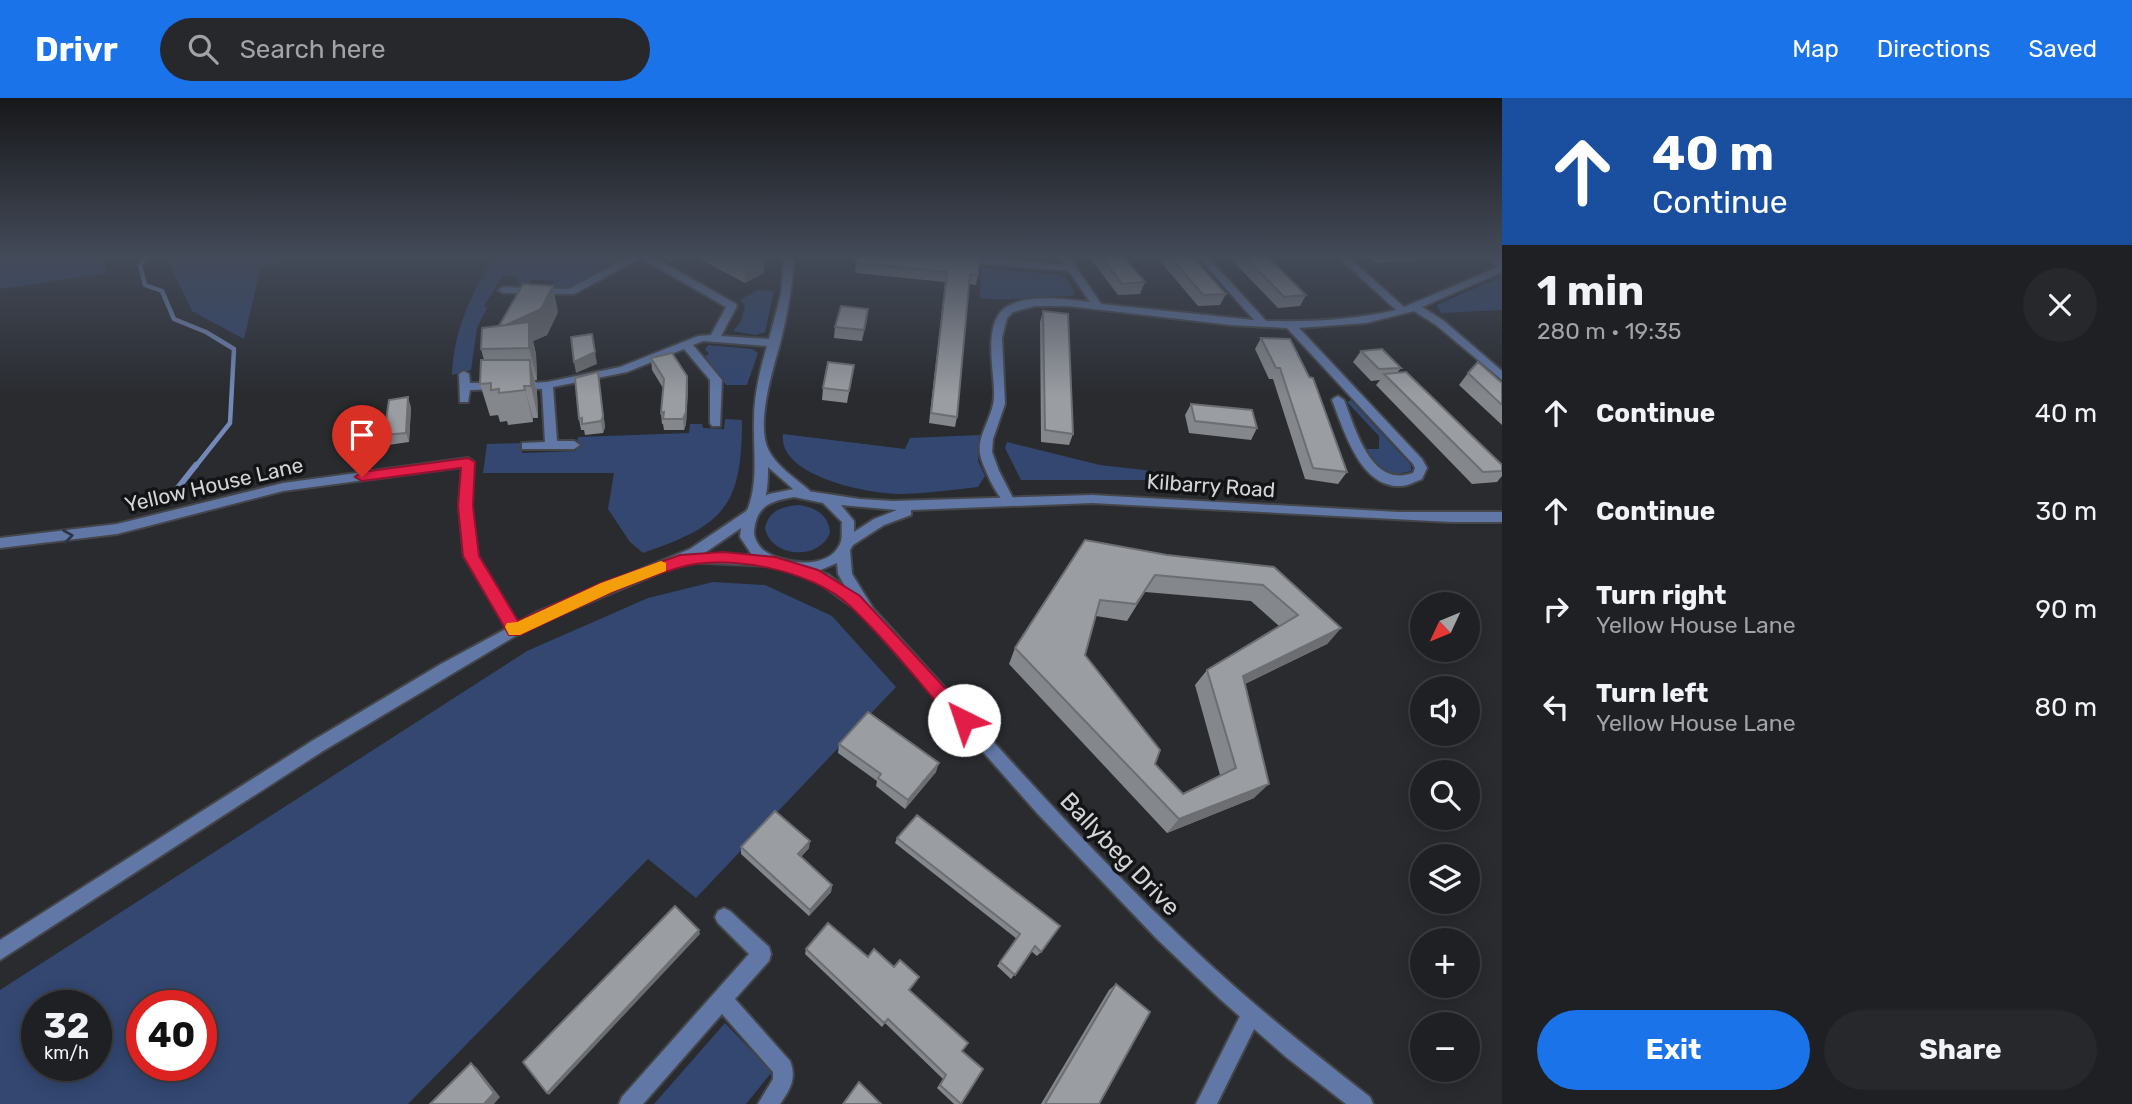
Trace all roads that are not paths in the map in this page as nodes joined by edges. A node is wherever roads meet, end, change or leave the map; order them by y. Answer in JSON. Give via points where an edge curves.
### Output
{"nodes":[{"id":1,"x":725,"y":302,"type":"edge"},
{"id":2,"x":785,"y":302,"type":"edge"},
{"id":3,"x":1095,"y":302,"type":"edge"},
{"id":4,"x":1243,"y":302,"type":"edge"},
{"id":5,"x":1393,"y":302,"type":"edge"},
{"id":6,"x":1426,"y":302,"type":"edge"},
{"id":7,"x":1098,"y":307,"type":"junction"},
{"id":8,"x":1415,"y":307,"type":"junction"},
{"id":9,"x":1403,"y":311,"type":"junction"},
{"id":10,"x":1263,"y":324,"type":"junction"},
{"id":11,"x":1290,"y":324,"type":"junction"},
{"id":12,"x":715,"y":338,"type":"junction"},
{"id":13,"x":775,"y":343,"type":"junction"},
{"id":14,"x":686,"y":344,"type":"junction"},
{"id":15,"x":464,"y":374,"type":"dead end"},
{"id":16,"x":1502,"y":377,"type":"edge"},
{"id":17,"x":547,"y":385,"type":"junction"},
{"id":18,"x":464,"y":387,"type":"junction"},
{"id":19,"x":464,"y":400,"type":"dead end"},
{"id":20,"x":1338,"y":400,"type":"dead end"},
{"id":21,"x":716,"y":423,"type":"dead end"},
{"id":22,"x":761,"y":444,"type":"junction"},
{"id":23,"x":574,"y":445,"type":"dead end"},
{"id":24,"x":526,"y":446,"type":"dead end"},
{"id":25,"x":551,"y":446,"type":"junction"},
{"id":26,"x":805,"y":493,"type":"junction"},
{"id":27,"x":827,"y":499,"type":"junction"},
{"id":28,"x":1008,"y":500,"type":"junction"},
{"id":29,"x":918,"y":508,"type":"junction"},
{"id":30,"x":751,"y":513,"type":"junction"},
{"id":31,"x":1502,"y":517,"type":"edge"},
{"id":32,"x":0,"y":543,"type":"edge"},
{"id":33,"x":845,"y":547,"type":"junction"},
{"id":34,"x":680,"y":561,"type":"junction"},
{"id":35,"x":775,"y":563,"type":"junction"},
{"id":36,"x":790,"y":567,"type":"junction"},
{"id":37,"x":868,"y":612,"type":"junction"},
{"id":38,"x":515,"y":630,"type":"junction"},
{"id":39,"x":724,"y":917,"type":"dead end"},
{"id":40,"x":0,"y":951,"type":"edge"},
{"id":41,"x":722,"y":999,"type":"junction"},
{"id":42,"x":1251,"y":1015,"type":"junction"},
{"id":43,"x":629,"y":1104,"type":"edge"},
{"id":44,"x":768,"y":1104,"type":"edge"},
{"id":45,"x":1206,"y":1104,"type":"edge"},
{"id":46,"x":1363,"y":1104,"type":"edge"}],
"edges":[{"from":1,"to":12,"type":"street","via":[[732,306]]},
{"from":2,"to":13,"type":"street"},
{"from":3,"to":7,"type":"street"},
{"from":4,"to":10,"type":"street"},
{"from":5,"to":9,"type":"street"},
{"from":6,"to":8,"type":"street"},
{"from":7,"to":10,"type":"street"},
{"from":7,"to":28,"type":"street","via":[[1031,305],[1009,310],[1002,319],[996,357],[1000,407],[986,447]]},
{"from":8,"to":9,"type":"street"},
{"from":8,"to":16,"type":"street"},
{"from":9,"to":11,"type":"street","via":[[1354,321]]},
{"from":10,"to":11,"type":"street"},
{"from":11,"to":20,"type":"street","via":[[1418,461],[1418,476],[1392,479],[1368,466]]},
{"from":12,"to":13,"type":"street"},
{"from":12,"to":14,"type":"street"},
{"from":13,"to":22,"type":"street","via":[[761,394]]},
{"from":14,"to":17,"type":"street","via":[[623,370]]},
{"from":14,"to":21,"type":"street","via":[[716,380]]},
{"from":15,"to":18,"type":"street"},
{"from":17,"to":18,"type":"street"},
{"from":17,"to":25,"type":"street"},
{"from":18,"to":19,"type":"street"},
{"from":22,"to":26,"type":"street","via":[[775,468]]},
{"from":22,"to":30,"type":"street","via":[[761,492]]},
{"from":23,"to":25,"type":"street"},
{"from":24,"to":25,"type":"street"},
{"from":26,"to":27,"type":"street"},
{"from":26,"to":30,"type":"street","via":[[772,497]]},
{"from":27,"to":29,"type":"street","name":"Kilbarry Road"},
{"from":27,"to":33,"type":"street","via":[[848,521]]},
{"from":28,"to":29,"type":"street","name":"Kilbarry Road"},
{"from":28,"to":31,"type":"street","name":"Kilbarry Road","via":[[1108,499],[1364,516]]},
{"from":29,"to":33,"type":"street","name":"Kilbarry Road","via":[[879,522]]},
{"from":30,"to":34,"type":"street","via":[[716,542]]},
{"from":30,"to":35,"type":"street","via":[[748,540]]},
{"from":32,"to":38,"type":"street","name":"Yellow House Lane","one_way":true,"via":[[117,529],[283,487],[468,462],[465,506],[471,556]]},
{"from":33,"to":36,"type":"street","via":[[819,565]]},
{"from":33,"to":37,"type":"street","via":[[845,574]]},
{"from":34,"to":35,"type":"street","via":[[724,558]]},
{"from":34,"to":38,"type":"street"},
{"from":35,"to":36,"type":"street"},
{"from":36,"to":37,"type":"street","via":[[824,579]]},
{"from":37,"to":42,"type":"street","name":"Ballybeg Drive","via":[[1080,851]]},
{"from":38,"to":40,"type":"street","via":[[413,689]]},
{"from":39,"to":41,"type":"street","via":[[761,954]]},
{"from":41,"to":43,"type":"street"},
{"from":41,"to":44,"type":"street","via":[[783,1068],[783,1082]]},
{"from":42,"to":45,"type":"street"},
{"from":42,"to":46,"type":"street","name":"Ballybeg Drive"}]}
